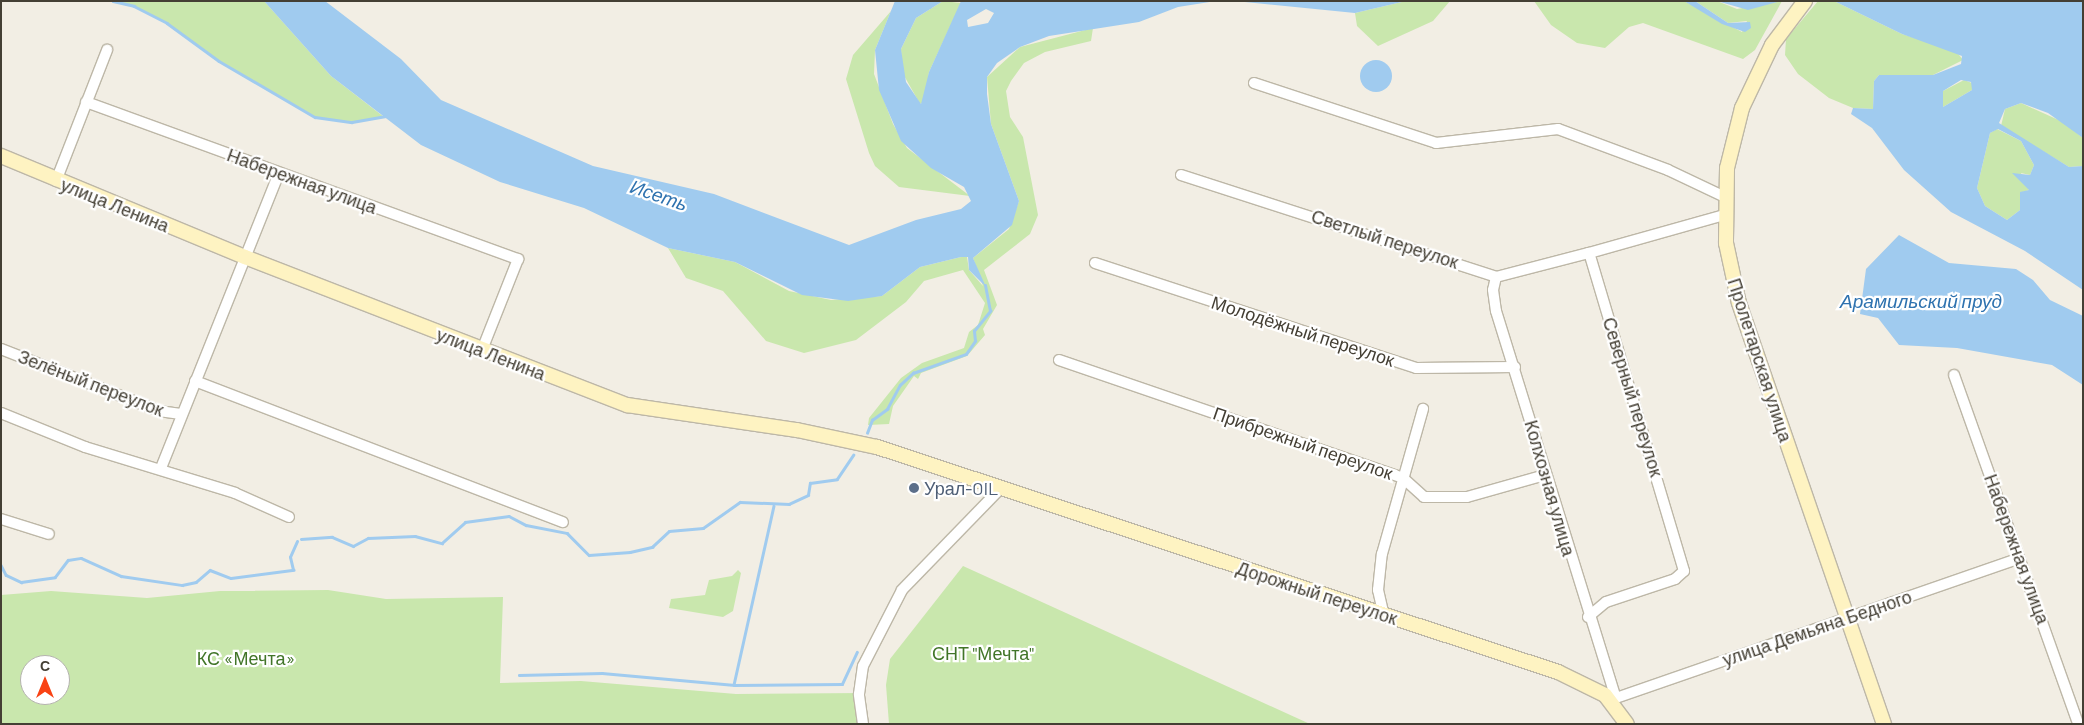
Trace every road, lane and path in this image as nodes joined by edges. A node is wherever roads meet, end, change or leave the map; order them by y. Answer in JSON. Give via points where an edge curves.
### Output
{"nodes":[{"id":1,"x":1805,"y":1,"type":"edge"},
{"id":2,"x":107,"y":50,"type":"dead end"},
{"id":3,"x":1254,"y":83,"type":"dead end"},
{"id":4,"x":86,"y":102,"type":"junction"},
{"id":5,"x":1,"y":156,"type":"edge"},
{"id":6,"x":279,"y":173,"type":"junction"},
{"id":7,"x":1181,"y":175,"type":"dead end"},
{"id":8,"x":56,"y":181,"type":"junction"},
{"id":9,"x":1724,"y":197,"type":"junction"},
{"id":10,"x":1724,"y":215,"type":"junction"},
{"id":11,"x":1589,"y":254,"type":"junction"},
{"id":12,"x":245,"y":257,"type":"junction"},
{"id":13,"x":1095,"y":264,"type":"dead end"},
{"id":14,"x":1496,"y":277,"type":"junction"},
{"id":15,"x":1,"y":348,"type":"edge"},
{"id":16,"x":482,"y":350,"type":"junction"},
{"id":17,"x":1059,"y":360,"type":"dead end"},
{"id":18,"x":1515,"y":367,"type":"junction"},
{"id":19,"x":1954,"y":375,"type":"dead end"},
{"id":20,"x":195,"y":381,"type":"junction"},
{"id":21,"x":1423,"y":409,"type":"dead end"},
{"id":22,"x":1,"y":413,"type":"edge"},
{"id":23,"x":181,"y":414,"type":"junction"},
{"id":24,"x":161,"y":468,"type":"junction"},
{"id":25,"x":1545,"y":475,"type":"junction"},
{"id":26,"x":1403,"y":478,"type":"junction"},
{"id":27,"x":1000,"y":489,"type":"junction"},
{"id":28,"x":289,"y":517,"type":"dead end"},
{"id":29,"x":1,"y":519,"type":"edge"},
{"id":30,"x":563,"y":522,"type":"dead end"},
{"id":31,"x":49,"y":534,"type":"dead end"},
{"id":32,"x":2018,"y":559,"type":"junction"},
{"id":33,"x":1384,"y":616,"type":"junction"},
{"id":34,"x":1847,"y":617,"type":"junction"},
{"id":35,"x":1588,"y":618,"type":"junction"},
{"id":36,"x":1615,"y":700,"type":"junction"},
{"id":37,"x":1625,"y":720,"type":"edge"},
{"id":38,"x":864,"y":724,"type":"edge"},
{"id":39,"x":1884,"y":724,"type":"edge"},
{"id":40,"x":2078,"y":724,"type":"edge"}],
"edges":[{"from":1,"to":9,"type":"main road","name":"Пролетарская улица","via":[[1772,46],[1742,108]]},
{"from":2,"to":4,"type":"street"},
{"from":3,"to":9,"type":"street","via":[[1436,143],[1558,129],[1668,170]]},
{"from":4,"to":6,"type":"street","name":"Набережная улица"},
{"from":4,"to":8,"type":"street"},
{"from":5,"to":8,"type":"main road","name":"улица Ленина"},
{"from":6,"to":12,"type":"street"},
{"from":6,"to":16,"type":"street","name":"Набережная улица","via":[[518,259]]},
{"from":7,"to":14,"type":"street","name":"Светлый переулок"},
{"from":8,"to":12,"type":"main road","name":"улица Ленина"},
{"from":9,"to":10,"type":"main road","name":"Пролетарская улица"},
{"from":10,"to":11,"type":"street"},
{"from":10,"to":34,"type":"main road","name":"Пролетарская улица","via":[[1739,303]]},
{"from":11,"to":14,"type":"street"},
{"from":11,"to":35,"type":"street","name":"Северный переулок","via":[[1684,571],[1675,579],[1606,602]]},
{"from":12,"to":16,"type":"main road","name":"улица Ленина"},
{"from":12,"to":20,"type":"street"},
{"from":13,"to":18,"type":"street","name":"Молодёжный переулок","via":[[1416,368]]},
{"from":14,"to":18,"type":"street","name":"Колхозная улица","via":[[1493,290],[1496,311]]},
{"from":15,"to":23,"type":"street","name":"Зелёный переулок","via":[[159,411]]},
{"from":16,"to":27,"type":"main road","name":"улица Ленина","via":[[628,405],[856,441]]},
{"from":17,"to":26,"type":"street","name":"Прибрежный переулок"},
{"from":18,"to":25,"type":"street","name":"Колхозная улица"},
{"from":19,"to":32,"type":"street","name":"Набережная улица"},
{"from":20,"to":23,"type":"street"},
{"from":20,"to":30,"type":"street"},
{"from":21,"to":26,"type":"street"},
{"from":22,"to":24,"type":"street","via":[[85,447]]},
{"from":23,"to":24,"type":"street"},
{"from":24,"to":28,"type":"street"},
{"from":25,"to":26,"type":"street","name":"Прибрежный переулок","via":[[1492,492],[1446,499],[1424,497]]},
{"from":25,"to":35,"type":"street","name":"Колхозная улица"},
{"from":26,"to":33,"type":"street","via":[[1381,563],[1378,590]]},
{"from":27,"to":33,"type":"main road","name":"Дорожный переулок"},
{"from":27,"to":38,"type":"street","via":[[902,590],[863,666],[858,694]]},
{"from":29,"to":31,"type":"street"},
{"from":32,"to":34,"type":"street","name":"улица Демьяна Бедного"},
{"from":32,"to":40,"type":"street","name":"Набережная улица"},
{"from":33,"to":36,"type":"main road","name":"Дорожный переулок","via":[[1558,672]]},
{"from":34,"to":36,"type":"street","name":"улица Демьяна Бедного"},
{"from":34,"to":39,"type":"main road","name":"Пролетарская улица"},
{"from":35,"to":36,"type":"street","name":"Колхозная улица"},
{"from":36,"to":37,"type":"main road","name":"Дорожный переулок"}]}
